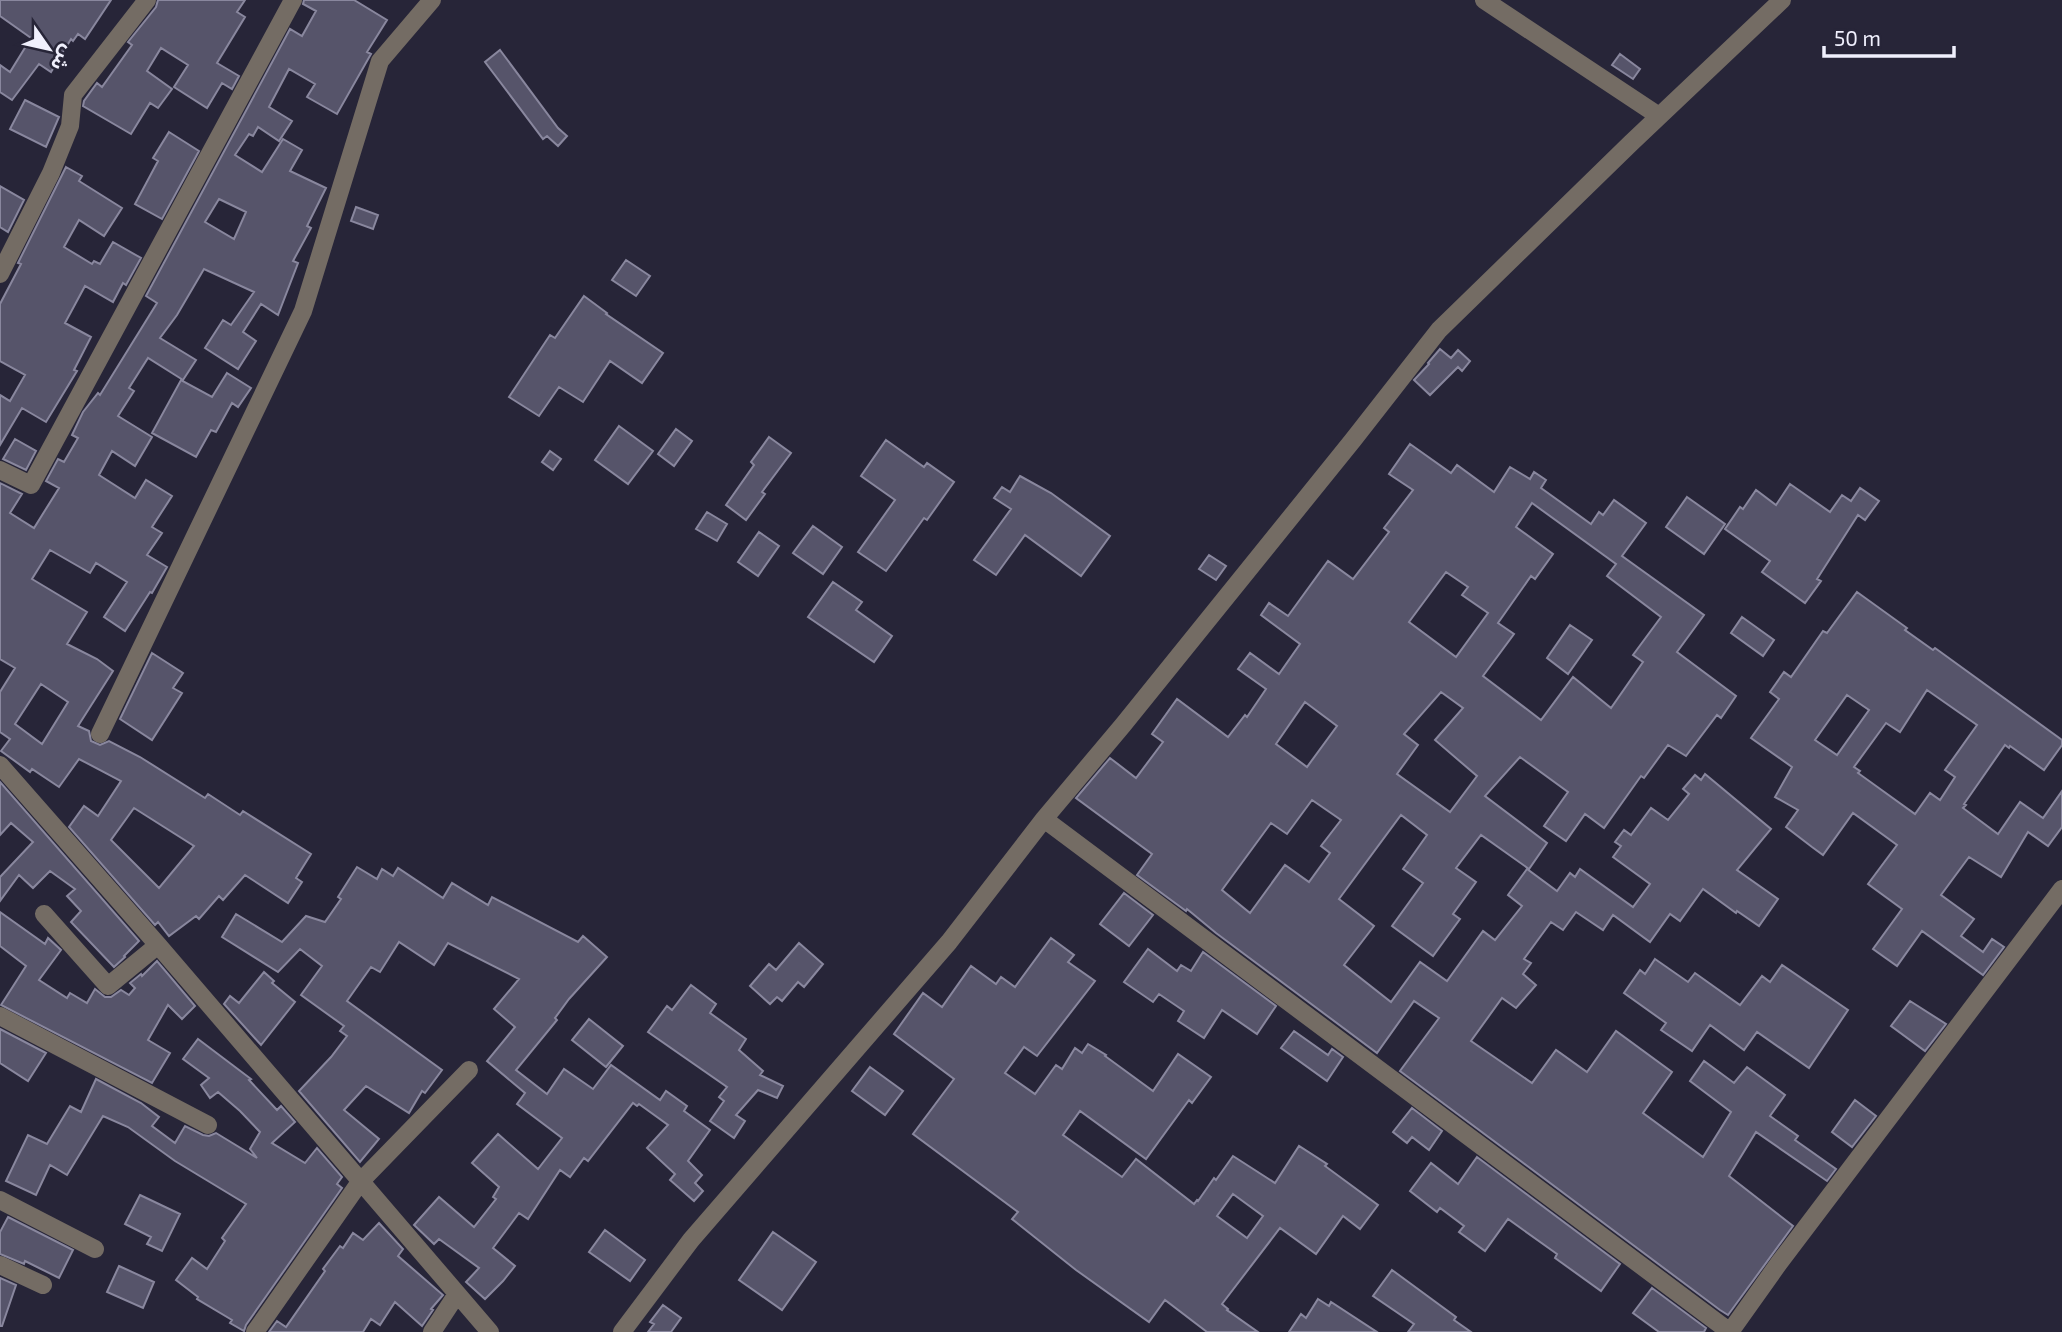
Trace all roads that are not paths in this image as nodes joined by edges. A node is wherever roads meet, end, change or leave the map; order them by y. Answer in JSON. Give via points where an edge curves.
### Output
{"nodes":[{"id":1,"x":147,"y":0,"type":"edge"},
{"id":2,"x":293,"y":0,"type":"edge"},
{"id":3,"x":432,"y":0,"type":"edge"},
{"id":4,"x":1484,"y":0,"type":"edge"},
{"id":5,"x":1782,"y":0,"type":"edge"},
{"id":6,"x":1659,"y":116,"type":"junction"},
{"id":7,"x":0,"y":274,"type":"edge"},
{"id":8,"x":0,"y":470,"type":"edge"},
{"id":9,"x":100,"y":734,"type":"dead end"},
{"id":10,"x":0,"y":765,"type":"edge"},
{"id":11,"x":1044,"y":819,"type":"junction"},
{"id":12,"x":2062,"y":890,"type":"edge"},
{"id":13,"x":44,"y":914,"type":"dead end"},
{"id":14,"x":159,"y":945,"type":"junction"},
{"id":15,"x":0,"y":1016,"type":"edge"},
{"id":16,"x":469,"y":1070,"type":"dead end"},
{"id":17,"x":208,"y":1125,"type":"dead end"},
{"id":18,"x":360,"y":1182,"type":"junction"},
{"id":19,"x":0,"y":1200,"type":"edge"},
{"id":20,"x":95,"y":1249,"type":"dead end"},
{"id":21,"x":0,"y":1265,"type":"edge"},
{"id":22,"x":43,"y":1285,"type":"dead end"},
{"id":23,"x":457,"y":1294,"type":"junction"},
{"id":24,"x":255,"y":1332,"type":"edge"},
{"id":25,"x":432,"y":1332,"type":"edge"},
{"id":26,"x":490,"y":1332,"type":"edge"},
{"id":27,"x":622,"y":1332,"type":"edge"}],
"edges":[{"from":1,"to":7,"type":"street","via":[[73,95],[70,126],[51,173]]},
{"from":2,"to":8,"type":"street","via":[[31,485]]},
{"from":3,"to":9,"type":"street","via":[[380,61],[303,311]]},
{"from":4,"to":6,"type":"street"},
{"from":5,"to":6,"type":"street"},
{"from":6,"to":11,"type":"street","via":[[1439,330]]},
{"from":10,"to":14,"type":"street"},
{"from":11,"to":12,"type":"street","via":[[1730,1332]]},
{"from":11,"to":27,"type":"street","via":[[949,942],[691,1240]]},
{"from":13,"to":14,"type":"street","via":[[108,986]]},
{"from":14,"to":18,"type":"street"},
{"from":15,"to":17,"type":"street"},
{"from":16,"to":18,"type":"street"},
{"from":18,"to":23,"type":"street"},
{"from":18,"to":24,"type":"street"},
{"from":19,"to":20,"type":"street"},
{"from":21,"to":22,"type":"street"},
{"from":23,"to":25,"type":"street"},
{"from":23,"to":26,"type":"street"}]}
